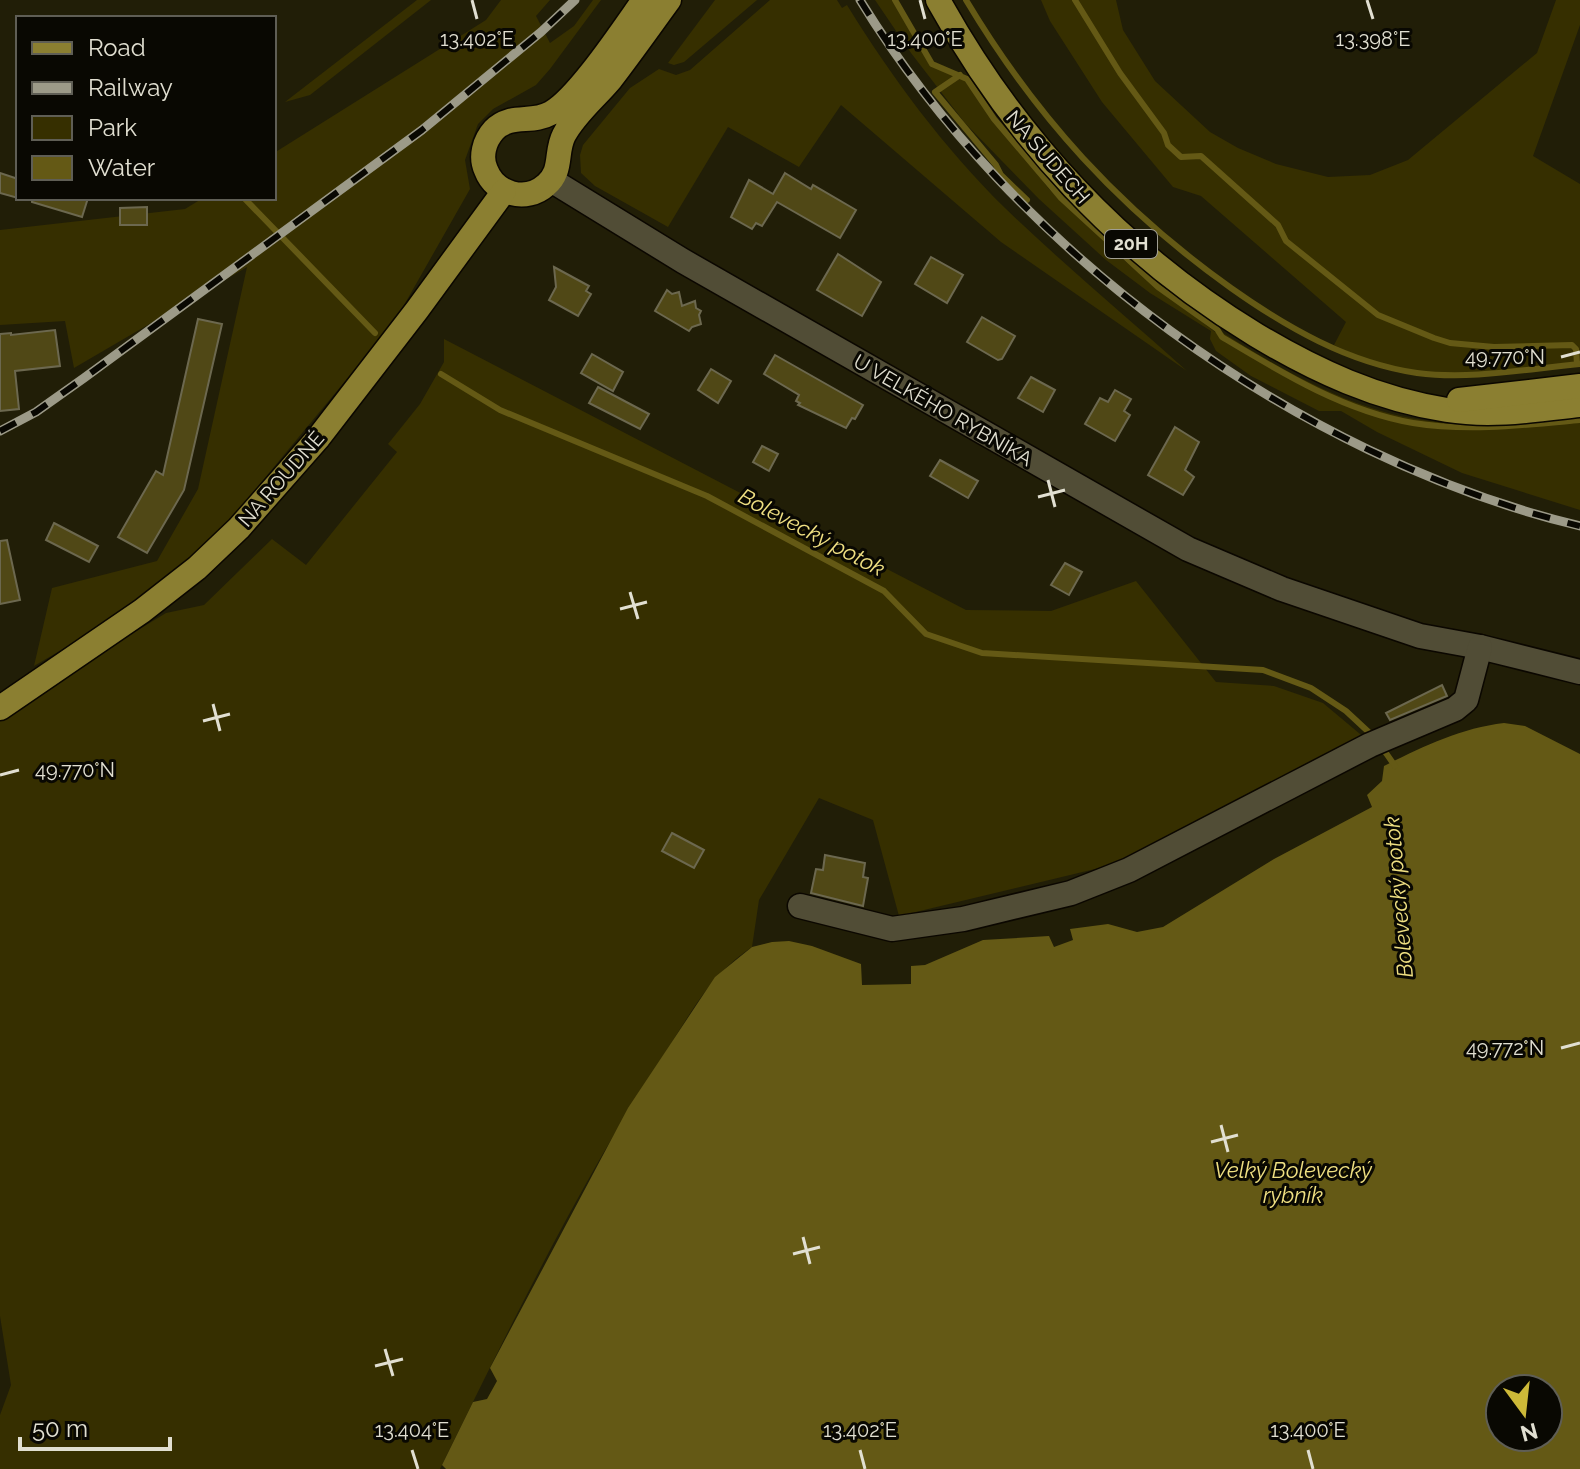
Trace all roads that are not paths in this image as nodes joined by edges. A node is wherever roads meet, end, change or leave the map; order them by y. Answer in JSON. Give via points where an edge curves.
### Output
{"nodes":[{"id":1,"x":644,"y":0,"type":"edge"},
{"id":2,"x":669,"y":0,"type":"edge"},
{"id":3,"x":938,"y":0,"type":"edge"},
{"id":4,"x":528,"y":119,"type":"junction"},
{"id":5,"x":559,"y":151,"type":"junction"},
{"id":6,"x":551,"y":180,"type":"junction"},
{"id":7,"x":504,"y":191,"type":"junction"},
{"id":8,"x":1580,"y":386,"type":"edge"},
{"id":9,"x":1399,"y":399,"type":"junction"},
{"id":10,"x":1580,"y":405,"type":"edge"},
{"id":11,"x":1479,"y":655,"type":"junction"},
{"id":12,"x":1580,"y":672,"type":"edge"},
{"id":13,"x":0,"y":708,"type":"edge"},
{"id":14,"x":800,"y":906,"type":"dead end"}],
"edges":[{"from":1,"to":4,"type":"main road","via":[[566,99],[550,114]]},
{"from":2,"to":5,"type":"main road","via":[[568,128]]},
{"from":3,"to":9,"type":"main road","name":"NA SUDECH","number":"20H","via":[[1026,135],[1136,249],[1225,316],[1296,359]]},
{"from":4,"to":5,"type":"main road","via":[[551,133]]},
{"from":4,"to":7,"type":"main road","via":[[504,123],[487,141],[484,165]]},
{"from":5,"to":6,"type":"main road"},
{"from":6,"to":7,"type":"main road","via":[[526,195]]},
{"from":6,"to":11,"type":"street","name":"U VELKÉHO RYBNÍKA","via":[[1161,536],[1282,589]]},
{"from":7,"to":13,"type":"main road","name":"NA ROUDNÉ","via":[[328,426],[239,528],[161,596]]},
{"from":8,"to":9,"type":"main road","name":"NA SUDECH","number":"20H","via":[[1469,399]]},
{"from":9,"to":10,"type":"main road","name":"NA SUDECH","number":"20H","via":[[1492,413]]},
{"from":11,"to":12,"type":"street","name":"U VELKÉHO RYBNÍKA"},
{"from":11,"to":14,"type":"street","via":[[1466,700],[1455,709],[1394,733],[1129,870],[1071,893],[963,919],[892,929]]}]}
